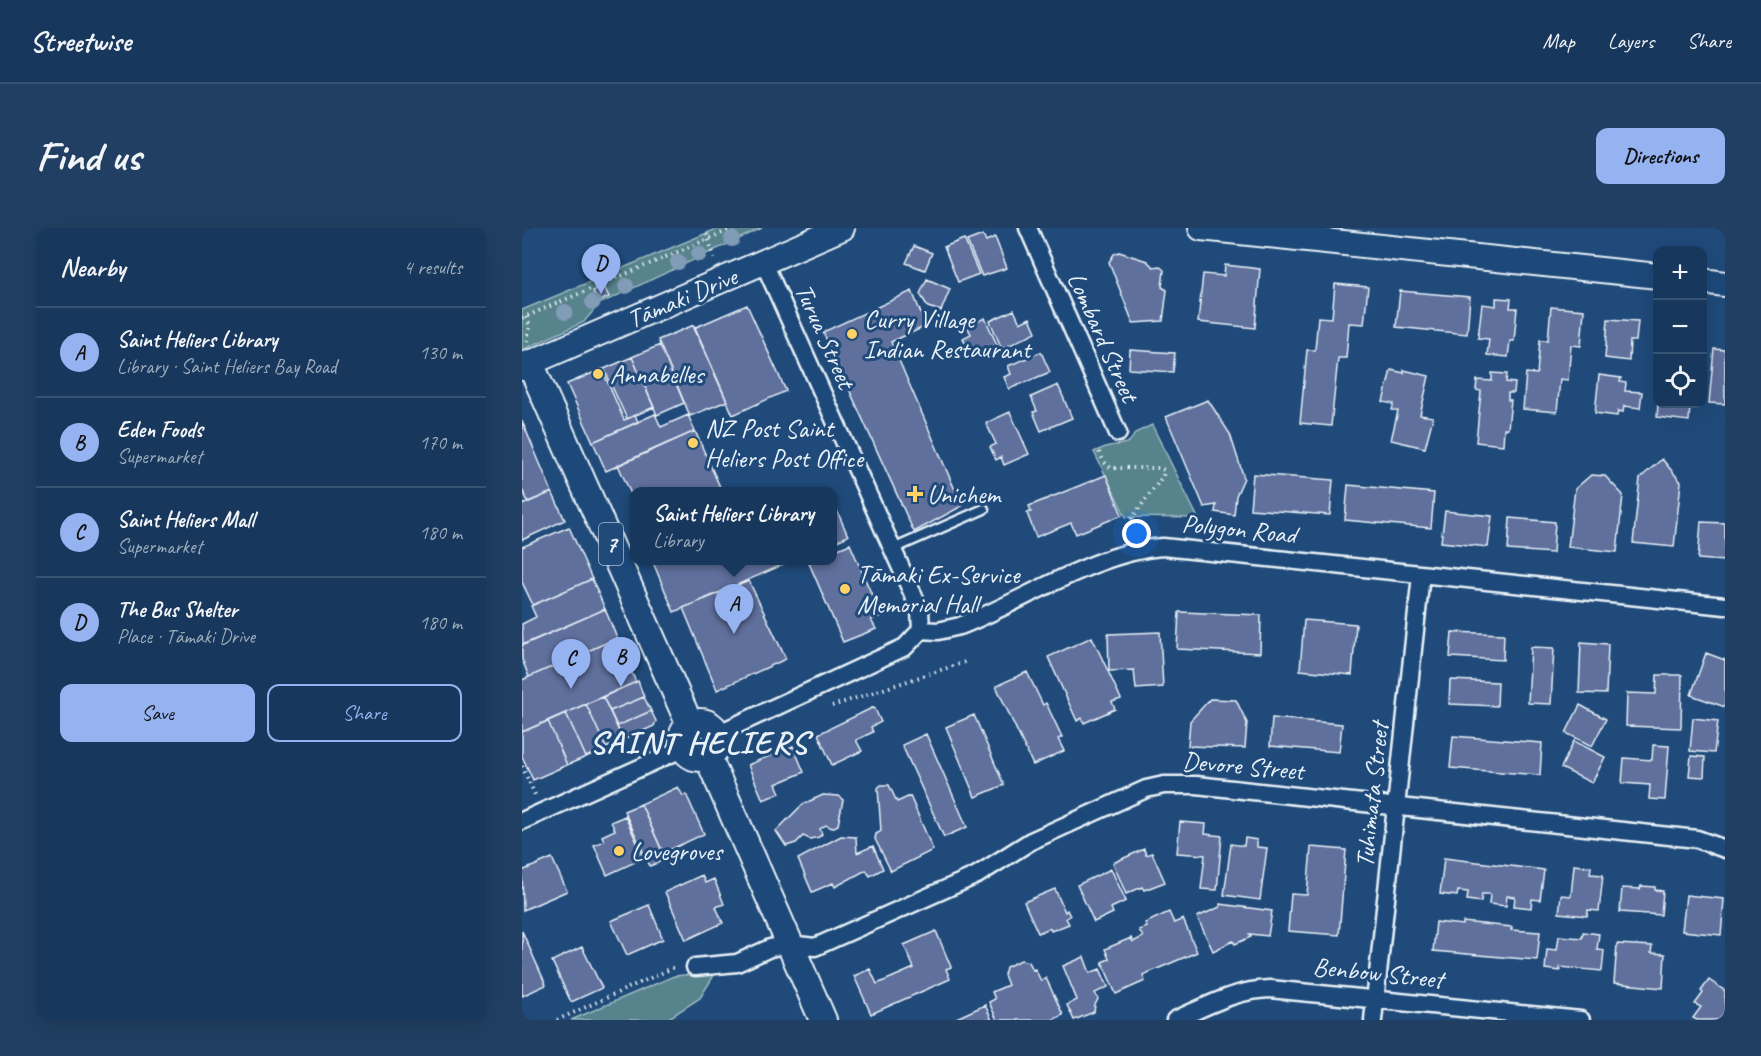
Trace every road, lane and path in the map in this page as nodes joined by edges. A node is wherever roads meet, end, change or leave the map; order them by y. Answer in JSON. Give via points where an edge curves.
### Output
{"nodes":[{"id":1,"x":734,"y":228,"type":"edge"},
{"id":2,"x":842,"y":228,"type":"edge"},
{"id":3,"x":1028,"y":228,"type":"edge"},
{"id":4,"x":1201,"y":228,"type":"edge"},
{"id":5,"x":706,"y":234,"type":"dead end"},
{"id":6,"x":708,"y":240,"type":"junction"},
{"id":7,"x":715,"y":261,"type":"dead end"},
{"id":8,"x":764,"y":263,"type":"junction"},
{"id":9,"x":1653,"y":275,"type":"edge"},
{"id":10,"x":1707,"y":282,"type":"edge"},
{"id":11,"x":1725,"y":284,"type":"edge"},
{"id":12,"x":524,"y":317,"type":"edge"},
{"id":13,"x":526,"y":357,"type":"edge"},
{"id":14,"x":1118,"y":433,"type":"dead end"},
{"id":15,"x":1099,"y":452,"type":"dead end"},
{"id":16,"x":984,"y":508,"type":"dead end"},
{"id":17,"x":1133,"y":523,"type":"dead end"},
{"id":18,"x":892,"y":549,"type":"junction"},
{"id":19,"x":1422,"y":575,"type":"junction"},
{"id":20,"x":1725,"y":606,"type":"edge"},
{"id":21,"x":921,"y":630,"type":"junction"},
{"id":22,"x":968,"y":661,"type":"dead end"},
{"id":23,"x":832,"y":706,"type":"dead end"},
{"id":24,"x":687,"y":737,"type":"junction"},
{"id":25,"x":712,"y":745,"type":"junction"},
{"id":26,"x":522,"y":766,"type":"edge"},
{"id":27,"x":1396,"y":807,"type":"junction"},
{"id":28,"x":542,"y":812,"type":"junction"},
{"id":29,"x":522,"y":821,"type":"edge"},
{"id":30,"x":1725,"y":849,"type":"edge"},
{"id":31,"x":789,"y":944,"type":"junction"},
{"id":32,"x":687,"y":966,"type":"joint"},
{"id":33,"x":1376,"y":998,"type":"junction"},
{"id":34,"x":557,"y":1020,"type":"edge"},
{"id":35,"x":823,"y":1020,"type":"edge"},
{"id":36,"x":1175,"y":1020,"type":"edge"},
{"id":37,"x":1373,"y":1020,"type":"edge"},
{"id":38,"x":1581,"y":1020,"type":"edge"}],
"edges":[{"from":1,"to":6,"type":"path"},
{"from":2,"to":8,"type":"main road","name":"Tāmaki Drive"},
{"from":3,"to":14,"type":"street","name":"Lombard Street"},
{"from":4,"to":9,"type":"main road"},
{"from":5,"to":6,"type":"path"},
{"from":6,"to":7,"type":"path"},
{"from":6,"to":12,"type":"path"},
{"from":8,"to":13,"type":"main road","name":"Tāmaki Drive"},
{"from":8,"to":18,"type":"street","name":"Turua Street"},
{"from":10,"to":11,"type":"main road"},
{"from":12,"to":13,"type":"path","via":[[530,326]]},
{"from":13,"to":24,"type":"main road","number":"7"},
{"from":15,"to":17,"type":"path","via":[[1111,468],[1164,470],[1132,518]]},
{"from":16,"to":18,"type":"lane"},
{"from":18,"to":21,"type":"street","name":"Turua Street","via":[[920,611]]},
{"from":19,"to":20,"type":"street","name":"Polygon Road"},
{"from":19,"to":21,"type":"street","name":"Polygon Road","via":[[1230,553],[1146,548],[1109,559],[960,626]]},
{"from":19,"to":27,"type":"street","name":"Tuhimata Street"},
{"from":21,"to":25,"type":"street","via":[[905,647]]},
{"from":22,"to":23,"type":"path"},
{"from":24,"to":25,"type":"main road","via":[[700,722],[705,723],[710,725]]},
{"from":24,"to":28,"type":"street"},
{"from":25,"to":31,"type":"main road"},
{"from":26,"to":28,"type":"path"},
{"from":27,"to":30,"type":"street","name":"Devore Street","via":[[1697,838]]},
{"from":27,"to":31,"type":"street","name":"Devore Street","via":[[1196,785],[1146,789],[1030,841],[977,874],[815,947]]},
{"from":27,"to":33,"type":"street","name":"Tuhimata Street"},
{"from":28,"to":29,"type":"street"},
{"from":31,"to":32,"type":"street","name":"Devore Street","via":[[737,963]]},
{"from":31,"to":35,"type":"main road"},
{"from":32,"to":34,"type":"path"},
{"from":33,"to":36,"type":"street","name":"Benbow Street","via":[[1251,989]]},
{"from":33,"to":37,"type":"street","name":"Tuhimata Street"},
{"from":33,"to":38,"type":"street","name":"Benbow Street"}]}
